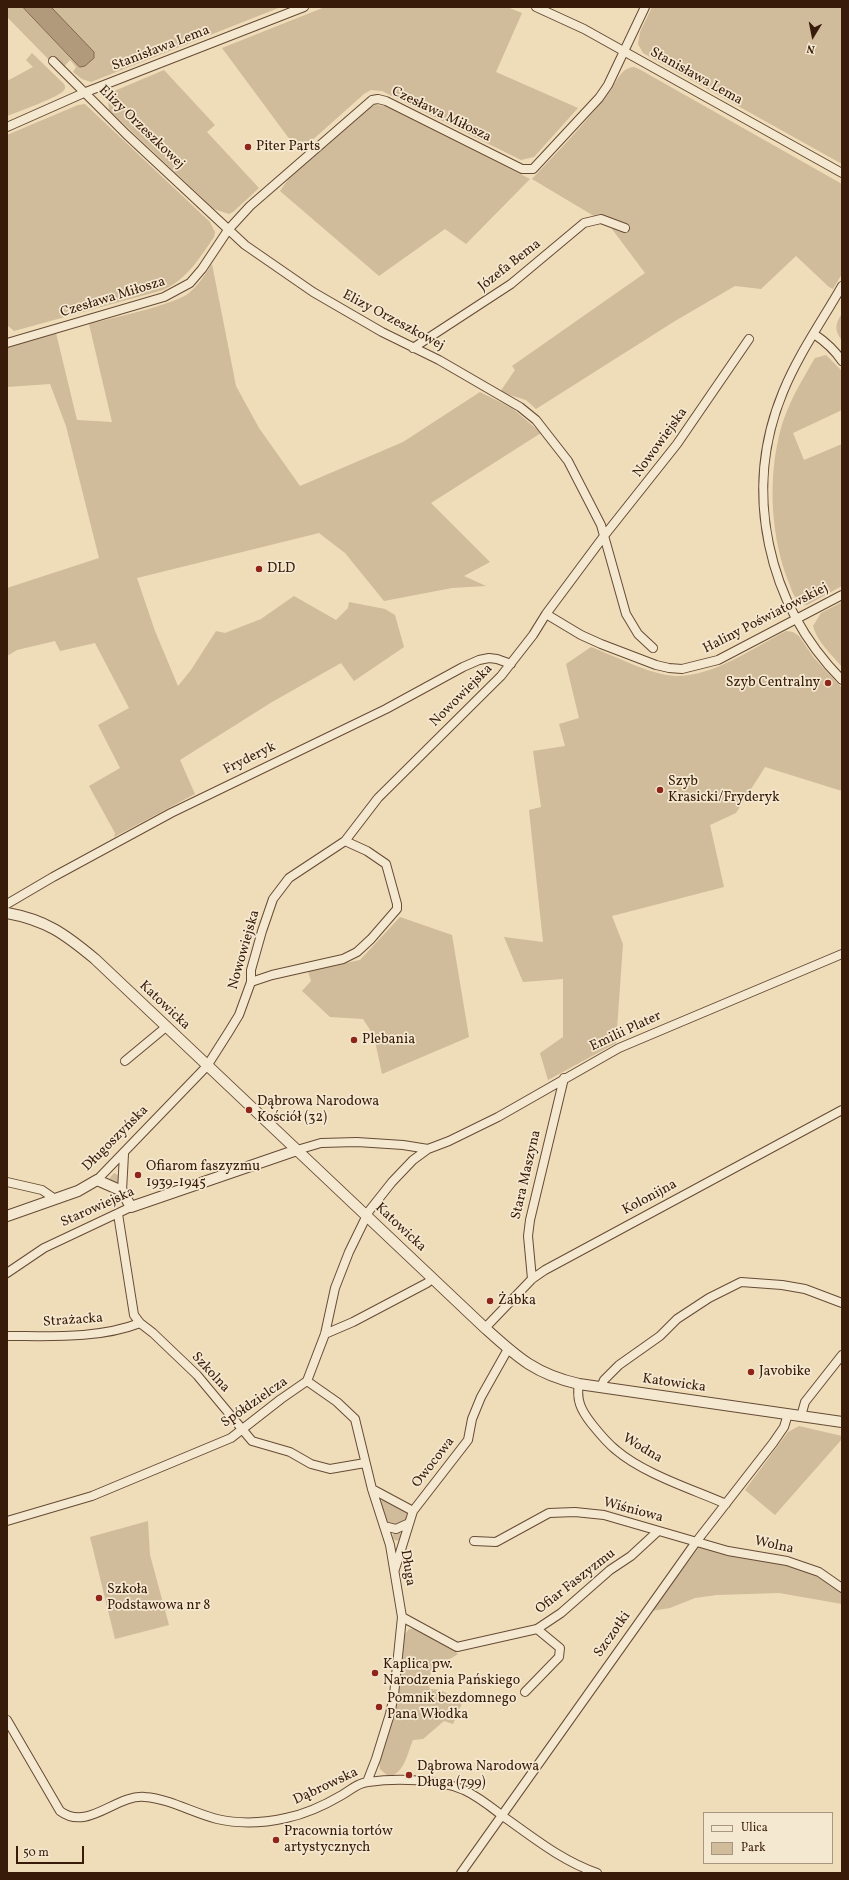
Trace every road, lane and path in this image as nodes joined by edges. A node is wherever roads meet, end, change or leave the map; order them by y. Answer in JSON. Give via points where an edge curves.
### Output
{"nodes":[{"id":1,"x":304,"y":7,"type":"edge"},
{"id":2,"x":536,"y":7,"type":"edge"},
{"id":3,"x":645,"y":7,"type":"edge"},
{"id":4,"x":625,"y":52,"type":"junction"},
{"id":5,"x":53,"y":61,"type":"dead end"},
{"id":6,"x":86,"y":92,"type":"junction"},
{"id":7,"x":7,"y":127,"type":"edge"},
{"id":8,"x":842,"y":173,"type":"edge"},
{"id":9,"x":625,"y":228,"type":"dead end"},
{"id":10,"x":228,"y":230,"type":"junction"},
{"id":11,"x":842,"y":286,"type":"edge"},
{"id":12,"x":814,"y":334,"type":"junction"},
{"id":13,"x":749,"y":339,"type":"dead end"},
{"id":14,"x":7,"y":343,"type":"edge"},
{"id":15,"x":413,"y":348,"type":"junction"},
{"id":16,"x":842,"y":361,"type":"edge"},
{"id":17,"x":604,"y":536,"type":"junction"},
{"id":18,"x":842,"y":595,"type":"edge"},
{"id":19,"x":546,"y":614,"type":"junction"},
{"id":20,"x":796,"y":620,"type":"junction"},
{"id":21,"x":653,"y":648,"type":"dead end"},
{"id":22,"x":511,"y":664,"type":"junction"},
{"id":23,"x":842,"y":680,"type":"edge"},
{"id":24,"x":345,"y":841,"type":"junction"},
{"id":25,"x":7,"y":904,"type":"edge"},
{"id":26,"x":7,"y":913,"type":"edge"},
{"id":27,"x":842,"y":954,"type":"edge"},
{"id":28,"x":251,"y":982,"type":"junction"},
{"id":29,"x":166,"y":1028,"type":"junction"},
{"id":30,"x":125,"y":1061,"type":"dead end"},
{"id":31,"x":207,"y":1066,"type":"junction"},
{"id":32,"x":564,"y":1078,"type":"junction"},
{"id":33,"x":842,"y":1110,"type":"edge"},
{"id":34,"x":428,"y":1149,"type":"junction"},
{"id":35,"x":297,"y":1150,"type":"junction"},
{"id":36,"x":124,"y":1154,"type":"junction"},
{"id":37,"x":98,"y":1180,"type":"junction"},
{"id":38,"x":7,"y":1182,"type":"edge"},
{"id":39,"x":122,"y":1191,"type":"junction"},
{"id":40,"x":55,"y":1199,"type":"junction"},
{"id":41,"x":132,"y":1207,"type":"junction"},
{"id":42,"x":118,"y":1214,"type":"junction"},
{"id":43,"x":7,"y":1216,"type":"edge"},
{"id":44,"x":367,"y":1217,"type":"junction"},
{"id":45,"x":7,"y":1273,"type":"edge"},
{"id":46,"x":432,"y":1279,"type":"junction"},
{"id":47,"x":532,"y":1279,"type":"junction"},
{"id":48,"x":842,"y":1303,"type":"edge"},
{"id":49,"x":140,"y":1324,"type":"junction"},
{"id":50,"x":485,"y":1328,"type":"junction"},
{"id":51,"x":325,"y":1334,"type":"junction"},
{"id":52,"x":7,"y":1336,"type":"edge"},
{"id":53,"x":508,"y":1349,"type":"junction"},
{"id":54,"x":842,"y":1355,"type":"edge"},
{"id":55,"x":307,"y":1381,"type":"junction"},
{"id":56,"x":579,"y":1384,"type":"junction"},
{"id":57,"x":601,"y":1387,"type":"junction"},
{"id":58,"x":788,"y":1414,"type":"junction"},
{"id":59,"x":801,"y":1416,"type":"junction"},
{"id":60,"x":842,"y":1422,"type":"edge"},
{"id":61,"x":242,"y":1428,"type":"junction"},
{"id":62,"x":365,"y":1463,"type":"junction"},
{"id":63,"x":372,"y":1489,"type":"junction"},
{"id":64,"x":726,"y":1504,"type":"junction"},
{"id":65,"x":412,"y":1511,"type":"junction"},
{"id":66,"x":7,"y":1521,"type":"edge"},
{"id":67,"x":408,"y":1524,"type":"junction"},
{"id":68,"x":384,"y":1526,"type":"junction"},
{"id":69,"x":657,"y":1532,"type":"junction"},
{"id":70,"x":474,"y":1541,"type":"dead end"},
{"id":71,"x":696,"y":1542,"type":"junction"},
{"id":72,"x":394,"y":1572,"type":"junction"},
{"id":73,"x":842,"y":1588,"type":"edge"},
{"id":74,"x":402,"y":1617,"type":"junction"},
{"id":75,"x":537,"y":1629,"type":"junction"},
{"id":76,"x":525,"y":1692,"type":"dead end"},
{"id":77,"x":7,"y":1720,"type":"edge"},
{"id":78,"x":367,"y":1782,"type":"junction"},
{"id":79,"x":502,"y":1815,"type":"junction"},
{"id":80,"x":461,"y":1873,"type":"edge"},
{"id":81,"x":597,"y":1873,"type":"edge"}],
"edges":[{"from":1,"to":6,"type":"street","name":"Stanisława Lema"},
{"from":2,"to":4,"type":"street","name":"Stanisława Lema"},
{"from":3,"to":4,"type":"street","name":"Czesława Miłosza"},
{"from":4,"to":8,"type":"street","name":"Stanisława Lema"},
{"from":4,"to":10,"type":"street","name":"Czesława Miłosza","via":[[598,98],[530,170],[515,166],[386,101],[375,99],[364,104]]},
{"from":5,"to":6,"type":"street","name":"Elizy Orzeszkowej"},
{"from":6,"to":7,"type":"street","name":"Stanisława Lema"},
{"from":6,"to":10,"type":"street","name":"Elizy Orzeszkowej","via":[[126,134]]},
{"from":9,"to":15,"type":"street","name":"Józefa Bema","via":[[601,219],[584,223],[511,284]]},
{"from":10,"to":14,"type":"street","name":"Czesława Miłosza","via":[[196,277],[173,294]]},
{"from":10,"to":15,"type":"street","name":"Elizy Orzeszkowej","via":[[245,245],[313,292]]},
{"from":11,"to":12,"type":"street"},
{"from":12,"to":16,"type":"street","via":[[835,350]]},
{"from":12,"to":20,"type":"street","via":[[794,368],[778,403],[768,440],[763,477],[764,514],[770,551],[780,587]]},
{"from":13,"to":17,"type":"street","name":"Nowowiejska","via":[[677,444]]},
{"from":15,"to":17,"type":"street","name":"Elizy Orzeszkowej","via":[[514,403],[536,420],[568,461],[601,525]]},
{"from":17,"to":19,"type":"street","name":"Nowowiejska"},
{"from":17,"to":21,"type":"street","name":"Elizy Orzeszkowej","via":[[626,614],[638,634]]},
{"from":18,"to":20,"type":"street","name":"Haliny Poświatowskiej"},
{"from":19,"to":20,"type":"street","name":"Haliny Poświatowskiej","via":[[601,644],[656,664],[682,669],[718,660]]},
{"from":19,"to":22,"type":"street","name":"Nowowiejska"},
{"from":20,"to":23,"type":"street","via":[[821,657]]},
{"from":22,"to":24,"type":"street","name":"Nowowiejska","via":[[378,798]]},
{"from":22,"to":25,"type":"street","name":"Fryderyk","via":[[489,658],[463,667],[386,709],[171,813]]},
{"from":24,"to":28,"type":"street","name":"Nowowiejska","via":[[290,878],[274,899],[251,970]]},
{"from":24,"to":28,"type":"street","via":[[367,851],[386,864],[398,904],[397,909],[357,952],[343,959],[272,974]]},
{"from":26,"to":29,"type":"street","name":"Katowicka","via":[[37,920],[57,929],[95,959]]},
{"from":27,"to":32,"type":"street","name":"Emilii Plater","via":[[624,1046]]},
{"from":28,"to":31,"type":"street","name":"Nowowiejska","via":[[239,1015]]},
{"from":29,"to":30,"type":"street"},
{"from":29,"to":31,"type":"street","name":"Katowicka"},
{"from":31,"to":35,"type":"street","name":"Katowicka"},
{"from":31,"to":36,"type":"street","name":"Długoszyńska"},
{"from":32,"to":34,"type":"street","name":"Emilii Plater","via":[[498,1117]]},
{"from":32,"to":47,"type":"street","name":"Stara Maszyna","via":[[530,1220],[528,1236]]},
{"from":33,"to":47,"type":"street","name":"Kolonijna"},
{"from":34,"to":35,"type":"street","name":"Emilii Plater","via":[[357,1142],[321,1144]]},
{"from":34,"to":44,"type":"street","name":"Emilii Plater","via":[[413,1160],[392,1182]]},
{"from":35,"to":41,"type":"street","name":"Starowiejska"},
{"from":35,"to":44,"type":"street","name":"Katowicka"},
{"from":36,"to":37,"type":"street","name":"Długoszyńska"},
{"from":36,"to":39,"type":"street"},
{"from":37,"to":39,"type":"street"},
{"from":37,"to":40,"type":"street","name":"Długoszyńska"},
{"from":38,"to":40,"type":"street","via":[[42,1190]]},
{"from":39,"to":41,"type":"street"},
{"from":40,"to":43,"type":"street","name":"Długoszyńska"},
{"from":41,"to":42,"type":"street","name":"Starowiejska"},
{"from":42,"to":45,"type":"street","name":"Starowiejska","via":[[44,1248]]},
{"from":42,"to":49,"type":"street","via":[[134,1315]]},
{"from":44,"to":46,"type":"street","name":"Katowicka"},
{"from":44,"to":51,"type":"street","name":"Spółdzielcza","via":[[349,1252],[335,1288]]},
{"from":46,"to":50,"type":"street","name":"Katowicka"},
{"from":46,"to":51,"type":"street","via":[[360,1319]]},
{"from":47,"to":50,"type":"street","name":"Kolonijna"},
{"from":48,"to":57,"type":"street","via":[[805,1289],[741,1282],[709,1298],[677,1319],[660,1336],[619,1365],[604,1380]]},
{"from":49,"to":52,"type":"street","name":"Strażacka","via":[[100,1333]]},
{"from":49,"to":61,"type":"street","name":"Szkolna","via":[[153,1332],[197,1376]]},
{"from":50,"to":53,"type":"street","name":"Katowicka"},
{"from":51,"to":55,"type":"street","name":"Spółdzielcza"},
{"from":53,"to":56,"type":"street","name":"Katowicka","via":[[540,1372]]},
{"from":53,"to":65,"type":"street","name":"Owocowa","via":[[481,1396],[472,1419],[468,1440]]},
{"from":54,"to":59,"type":"street","via":[[805,1402]]},
{"from":55,"to":61,"type":"street","name":"Spółdzielcza"},
{"from":55,"to":62,"type":"street","name":"Długa","via":[[337,1402],[355,1419]]},
{"from":56,"to":57,"type":"street","name":"Katowicka"},
{"from":56,"to":64,"type":"street","name":"Wodna","via":[[577,1398],[581,1407],[601,1436],[615,1450],[644,1468]]},
{"from":57,"to":58,"type":"street","name":"Katowicka"},
{"from":58,"to":59,"type":"street","name":"Katowicka"},
{"from":58,"to":64,"type":"street","name":"Szczotki","via":[[777,1438]]},
{"from":59,"to":60,"type":"street","name":"Katowicka"},
{"from":61,"to":62,"type":"street","name":"Szkolna","via":[[252,1441],[290,1452],[311,1464],[330,1469]]},
{"from":61,"to":66,"type":"street","name":"Spółdzielcza","via":[[231,1438],[92,1496]]},
{"from":62,"to":63,"type":"street","name":"Długa"},
{"from":63,"to":65,"type":"street"},
{"from":63,"to":68,"type":"street","name":"Długa"},
{"from":64,"to":71,"type":"street","name":"Szczotki"},
{"from":65,"to":67,"type":"street","name":"Owocowa"},
{"from":67,"to":68,"type":"street","via":[[396,1529]]},
{"from":67,"to":72,"type":"street","name":"Owocowa"},
{"from":68,"to":72,"type":"street","name":"Długa"},
{"from":69,"to":70,"type":"street","name":"Wiśniowa","via":[[604,1515],[549,1513],[496,1542]]},
{"from":69,"to":71,"type":"street","name":"Wiśniowa"},
{"from":69,"to":75,"type":"street","name":"Ofiar Faszyzmu","via":[[562,1613]]},
{"from":71,"to":73,"type":"street","name":"Wolna","via":[[728,1551],[787,1560],[819,1572]]},
{"from":71,"to":79,"type":"street","name":"Szczotki"},
{"from":72,"to":74,"type":"street","name":"Długa"},
{"from":74,"to":75,"type":"street","name":"Ofiar Faszyzmu","via":[[457,1647]]},
{"from":74,"to":78,"type":"street","name":"Długa","via":[[390,1714]]},
{"from":75,"to":76,"type":"street","via":[[560,1648],[558,1657]]},
{"from":77,"to":78,"type":"street","name":"Dąbrowska","via":[[60,1811],[72,1818],[86,1816],[138,1796],[153,1798],[217,1819],[254,1823],[287,1818],[320,1807],[354,1786]]},
{"from":78,"to":79,"type":"street","name":"Dąbrowska","via":[[405,1780],[450,1786],[481,1799]]},
{"from":79,"to":80,"type":"street","name":"Szczotki"},
{"from":79,"to":81,"type":"street","name":"Dąbrowska","via":[[550,1850]]}]}
